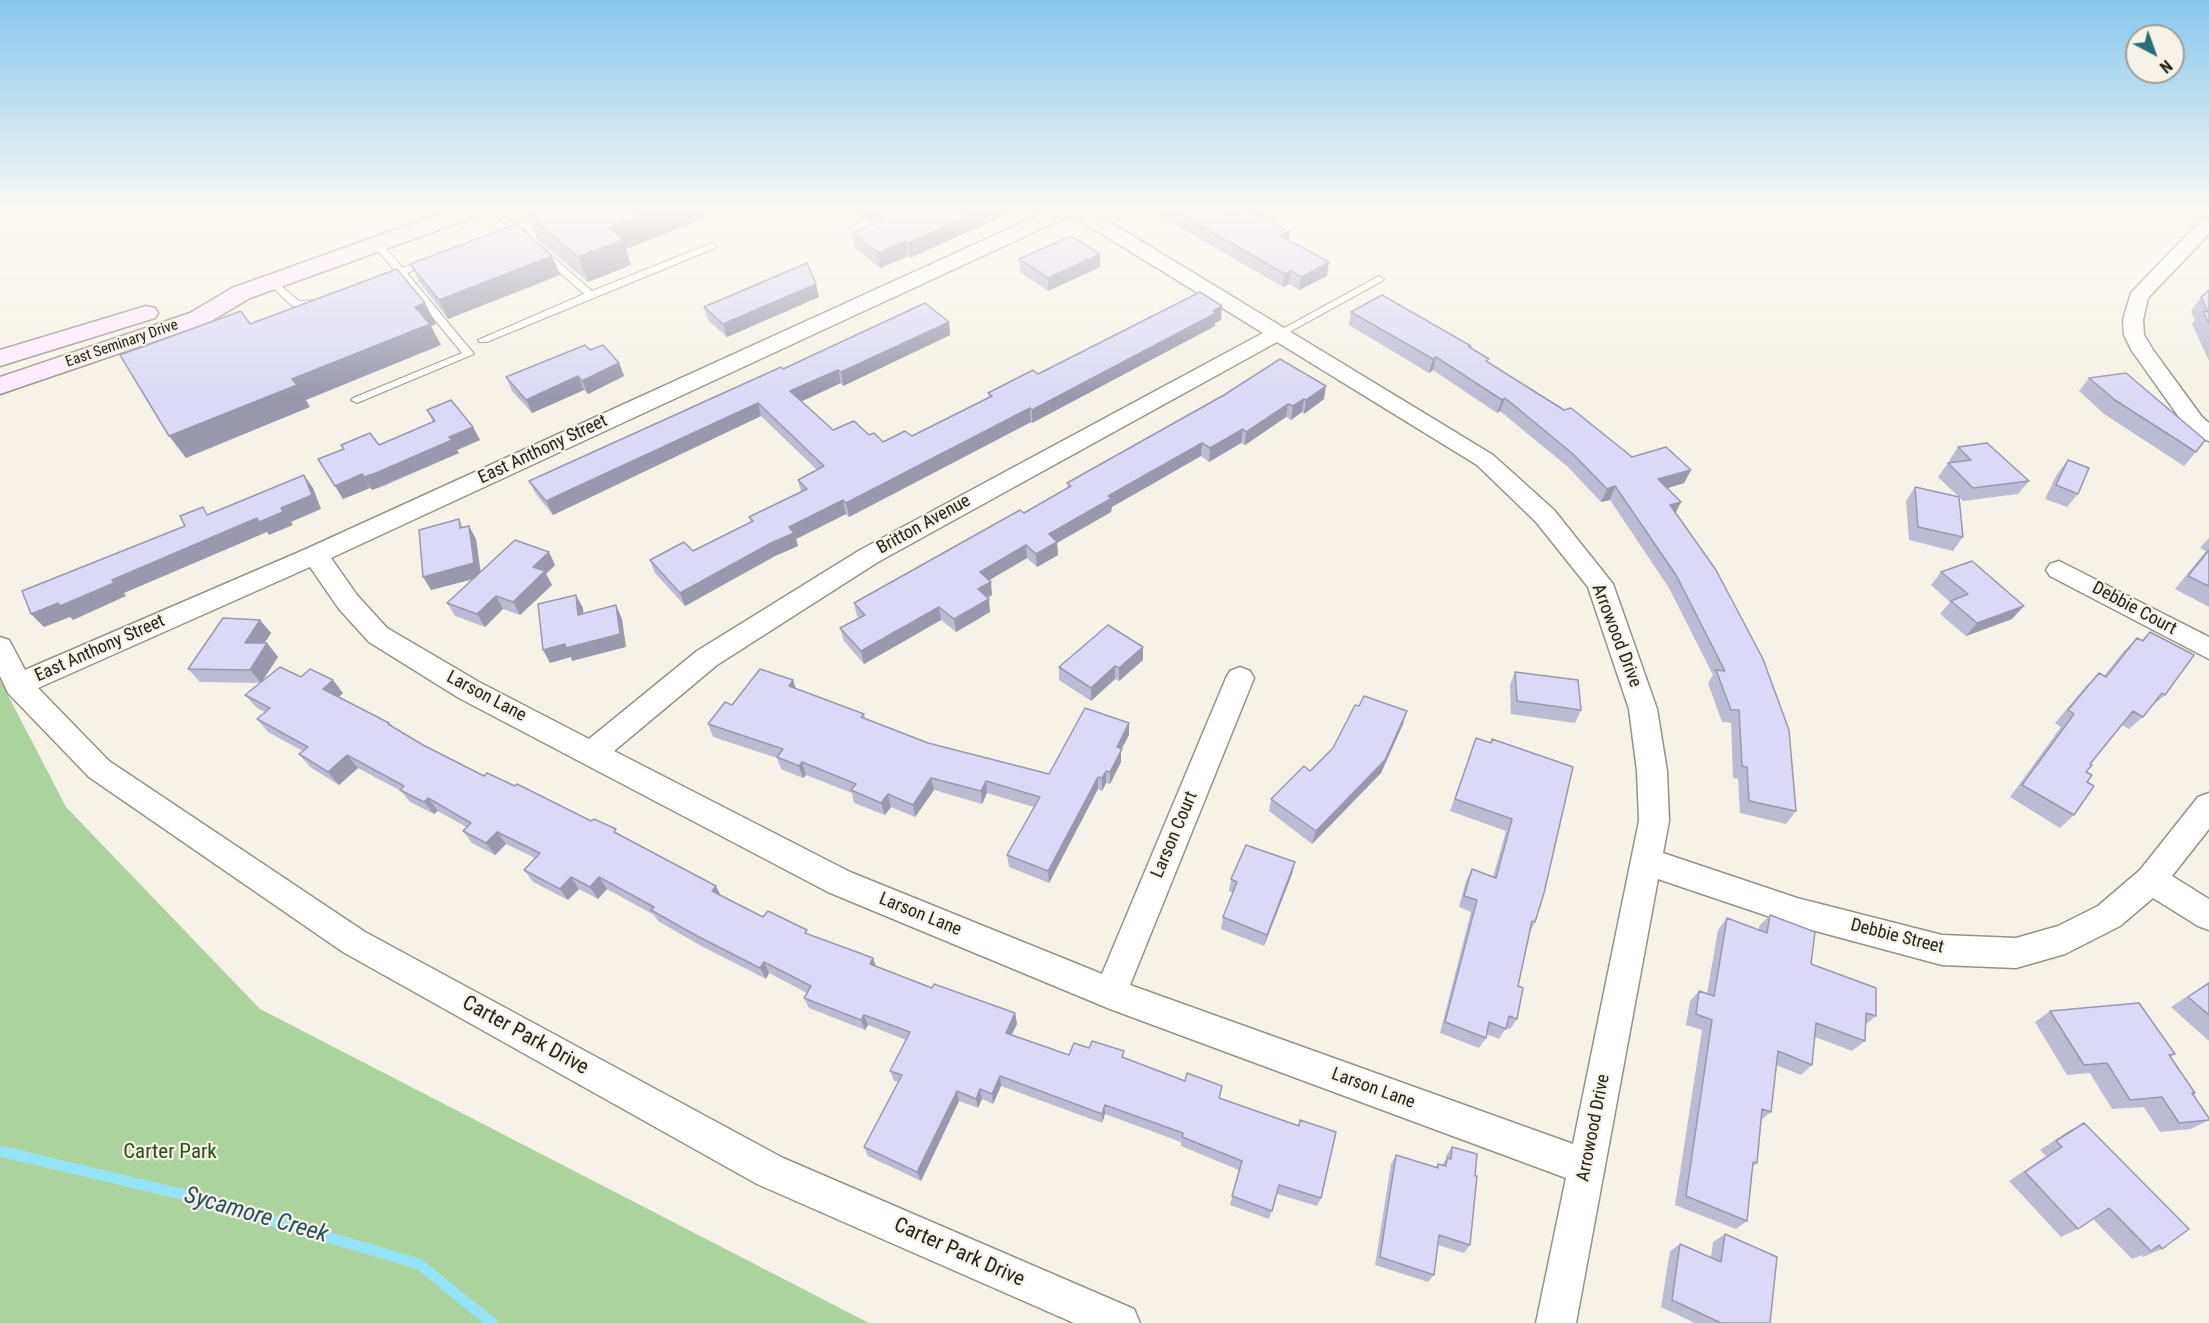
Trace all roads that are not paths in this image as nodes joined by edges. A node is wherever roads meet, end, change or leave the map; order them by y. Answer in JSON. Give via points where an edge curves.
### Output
{"nodes":[{"id":1,"x":301,"y":272,"type":"edge"},
{"id":2,"x":400,"y":272,"type":"joint"},
{"id":3,"x":564,"y":272,"type":"edge"},
{"id":4,"x":648,"y":272,"type":"edge"},
{"id":5,"x":932,"y":272,"type":"edge"},
{"id":6,"x":1178,"y":272,"type":"edge"},
{"id":7,"x":2163,"y":272,"type":"edge"},
{"id":8,"x":381,"y":279,"type":"edge"},
{"id":9,"x":1378,"y":279,"type":"dead end"},
{"id":10,"x":273,"y":282,"type":"junction"},
{"id":11,"x":241,"y":293,"type":"junction"},
{"id":12,"x":591,"y":295,"type":"junction"},
{"id":13,"x":331,"y":299,"type":"edge"},
{"id":14,"x":1279,"y":333,"type":"junction"},
{"id":15,"x":483,"y":340,"type":"dead end"},
{"id":16,"x":0,"y":358,"type":"edge"},
{"id":17,"x":0,"y":386,"type":"edge"},
{"id":18,"x":357,"y":400,"type":"dead end"},
{"id":19,"x":2209,"y":434,"type":"edge"},
{"id":20,"x":315,"y":555,"type":"junction"},
{"id":21,"x":2059,"y":570,"type":"dead end"},
{"id":22,"x":0,"y":647,"type":"edge"},
{"id":23,"x":2209,"y":650,"type":"edge"},
{"id":24,"x":1240,"y":678,"type":"dead end"},
{"id":25,"x":18,"y":685,"type":"junction"},
{"id":26,"x":592,"y":753,"type":"junction"},
{"id":27,"x":2209,"y":806,"type":"edge"},
{"id":28,"x":1646,"y":861,"type":"junction"},
{"id":29,"x":2151,"y":880,"type":"junction"},
{"id":30,"x":2209,"y":916,"type":"edge"},
{"id":31,"x":1110,"y":993,"type":"junction"},
{"id":32,"x":1586,"y":1167,"type":"junction"},
{"id":33,"x":1120,"y":1323,"type":"edge"},
{"id":34,"x":1556,"y":1323,"type":"edge"}],
"edges":[{"from":1,"to":10,"type":"main road","name":"East Seminary Drive"},
{"from":2,"to":8,"type":"lane"},
{"from":2,"to":18,"type":"lane","via":[[469,354]]},
{"from":3,"to":12,"type":"lane"},
{"from":4,"to":12,"type":"lane"},
{"from":5,"to":20,"type":"street","name":"East Anthony Street"},
{"from":6,"to":14,"type":"street","name":"Arrowood Drive"},
{"from":7,"to":19,"type":"street","via":[[2139,297],[2134,335],[2194,422]]},
{"from":9,"to":14,"type":"lane"},
{"from":10,"to":11,"type":"main road","name":"East Seminary Drive"},
{"from":10,"to":13,"type":"lane","via":[[296,304]]},
{"from":11,"to":16,"type":"main road","name":"East Seminary Drive","via":[[196,298]]},
{"from":11,"to":17,"type":"main road","name":"East Seminary Drive","via":[[199,318]]},
{"from":12,"to":15,"type":"lane"},
{"from":14,"to":26,"type":"street","name":"Britton Avenue","via":[[868,556],[707,658]]},
{"from":14,"to":28,"type":"street","name":"Arrowood Drive","via":[[1485,460],[1545,516],[1600,584],[1643,709],[1654,821]]},
{"from":20,"to":25,"type":"street","name":"East Anthony Street"},
{"from":20,"to":26,"type":"street","name":"Larson Lane","via":[[348,602],[378,635],[469,690]]},
{"from":21,"to":23,"type":"street","name":"Debbie Court"},
{"from":22,"to":25,"type":"street","name":"Carter Park Drive"},
{"from":24,"to":31,"type":"street","name":"Larson Court"},
{"from":25,"to":33,"type":"street","name":"Carter Park Drive","via":[[99,769],[354,942],[770,1171]]},
{"from":26,"to":31,"type":"street","name":"Larson Lane","via":[[839,882]]},
{"from":27,"to":29,"type":"street","name":"Debbie Street"},
{"from":28,"to":29,"type":"street","name":"Debbie Street","via":[[1797,912],[1942,950],[2016,953],[2065,939],[2109,916]]},
{"from":28,"to":32,"type":"street","name":"Arrowood Drive"},
{"from":29,"to":30,"type":"street"},
{"from":31,"to":32,"type":"street","name":"Larson Lane"},
{"from":32,"to":34,"type":"street","name":"Arrowood Drive"}]}
